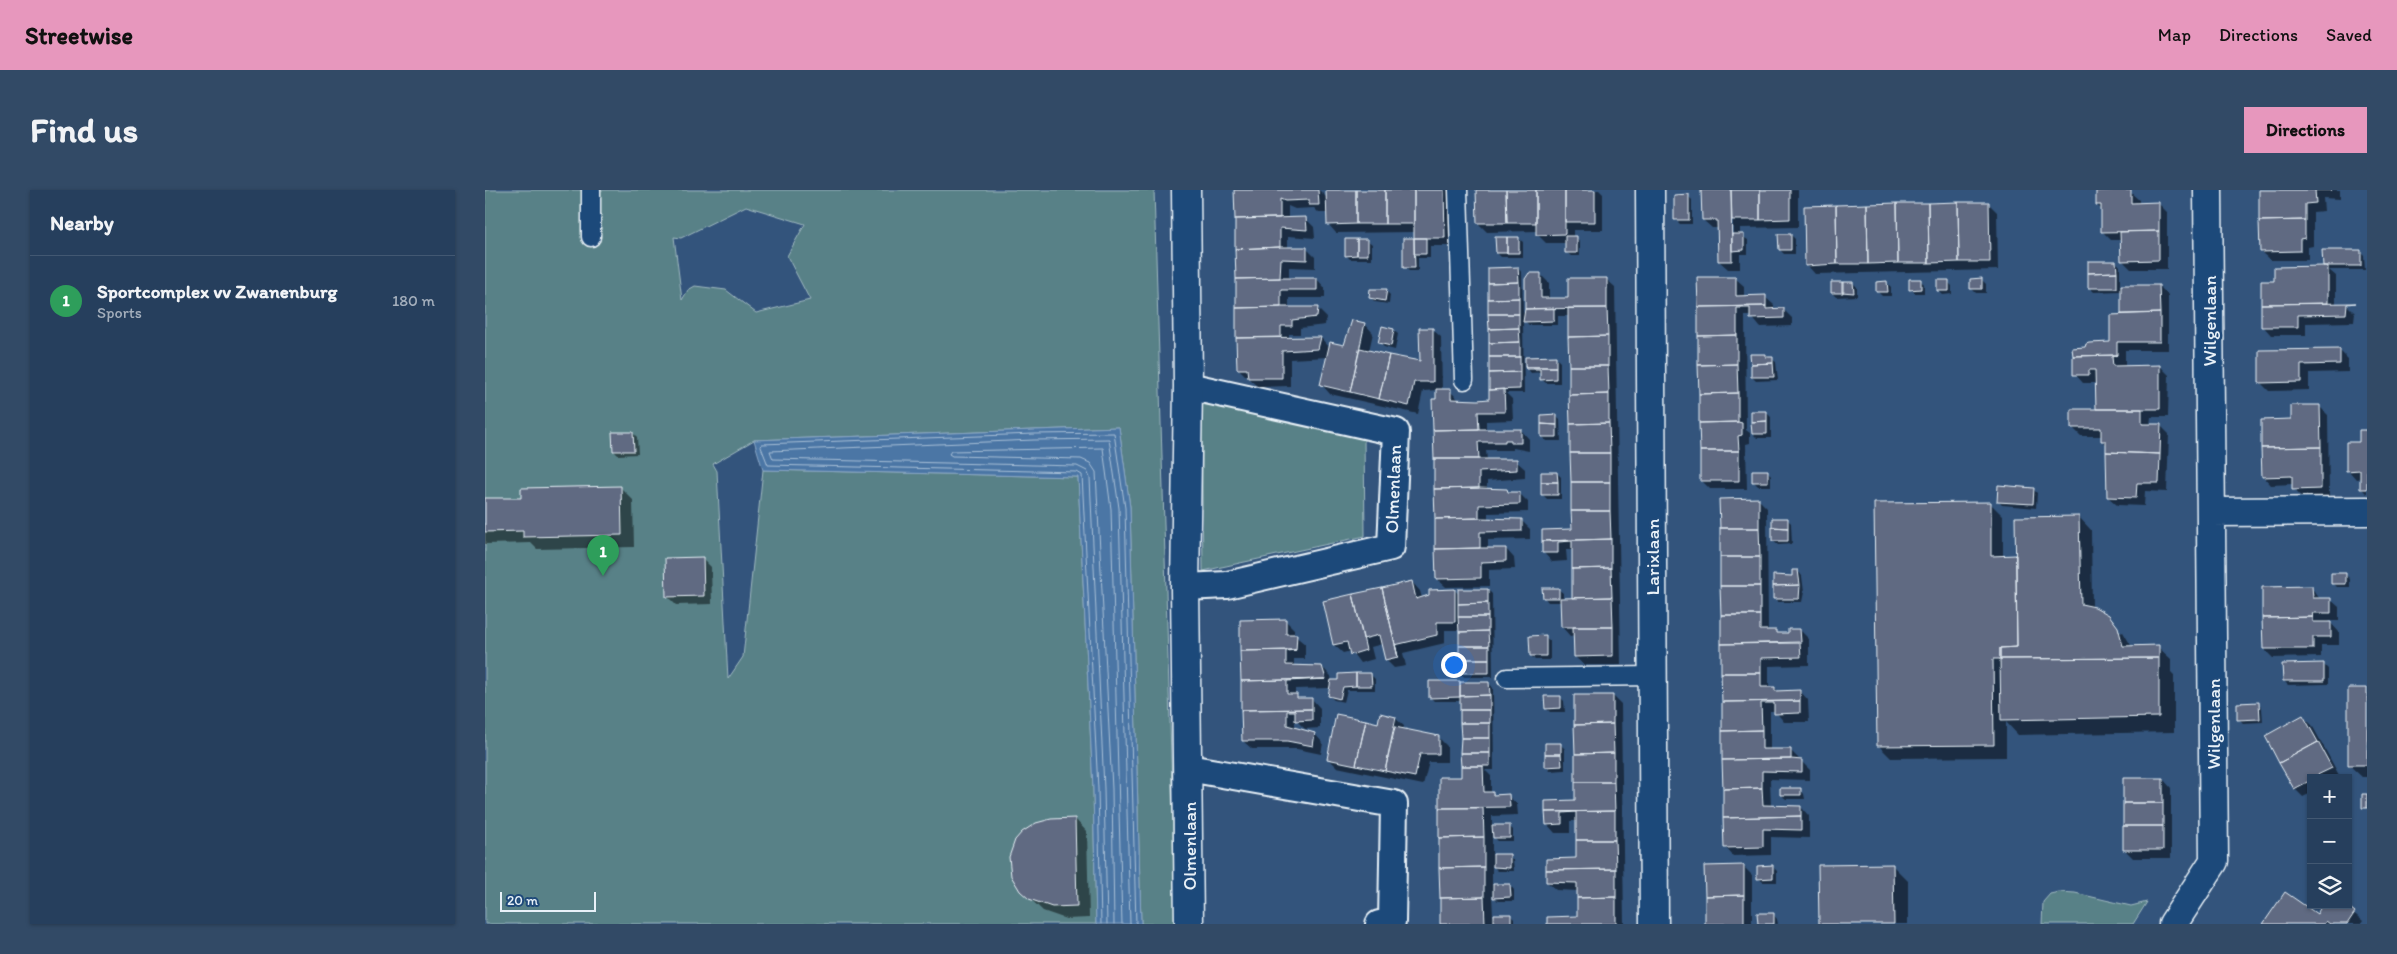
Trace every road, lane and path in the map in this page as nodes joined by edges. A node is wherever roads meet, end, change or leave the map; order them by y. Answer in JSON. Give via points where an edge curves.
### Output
{"nodes":[{"id":1,"x":591,"y":190,"type":"edge"},
{"id":2,"x":1186,"y":190,"type":"edge"},
{"id":3,"x":1458,"y":190,"type":"edge"},
{"id":4,"x":1650,"y":190,"type":"edge"},
{"id":5,"x":2208,"y":190,"type":"edge"},
{"id":6,"x":591,"y":237,"type":"dead end"},
{"id":7,"x":1464,"y":380,"type":"dead end"},
{"id":8,"x":1188,"y":386,"type":"junction"},
{"id":9,"x":2367,"y":511,"type":"edge"},
{"id":10,"x":2211,"y":512,"type":"junction"},
{"id":11,"x":1185,"y":586,"type":"junction"},
{"id":12,"x":1653,"y":676,"type":"junction"},
{"id":13,"x":1507,"y":678,"type":"dead end"},
{"id":14,"x":1188,"y":768,"type":"junction"},
{"id":15,"x":1189,"y":924,"type":"edge"},
{"id":16,"x":1379,"y":924,"type":"edge"},
{"id":17,"x":1654,"y":924,"type":"edge"},
{"id":18,"x":2173,"y":924,"type":"edge"}],
"edges":[{"from":1,"to":6,"type":"lane"},
{"from":2,"to":8,"type":"street","name":"Olmenlaan"},
{"from":3,"to":7,"type":"lane"},
{"from":4,"to":12,"type":"street","name":"Larixlaan"},
{"from":5,"to":10,"type":"street","name":"Wilgenlaan"},
{"from":8,"to":11,"type":"street","name":"Olmenlaan"},
{"from":8,"to":11,"type":"street","name":"Olmenlaan","via":[[1396,432],[1391,547],[1227,585]]},
{"from":9,"to":10,"type":"street"},
{"from":10,"to":18,"type":"street","name":"Wilgenlaan","via":[[2214,861]]},
{"from":11,"to":14,"type":"street","name":"Olmenlaan"},
{"from":12,"to":13,"type":"lane"},
{"from":12,"to":17,"type":"street","name":"Larixlaan"},
{"from":14,"to":15,"type":"street","name":"Olmenlaan"},
{"from":14,"to":16,"type":"street","via":[[1394,804],[1392,922]]}]}
